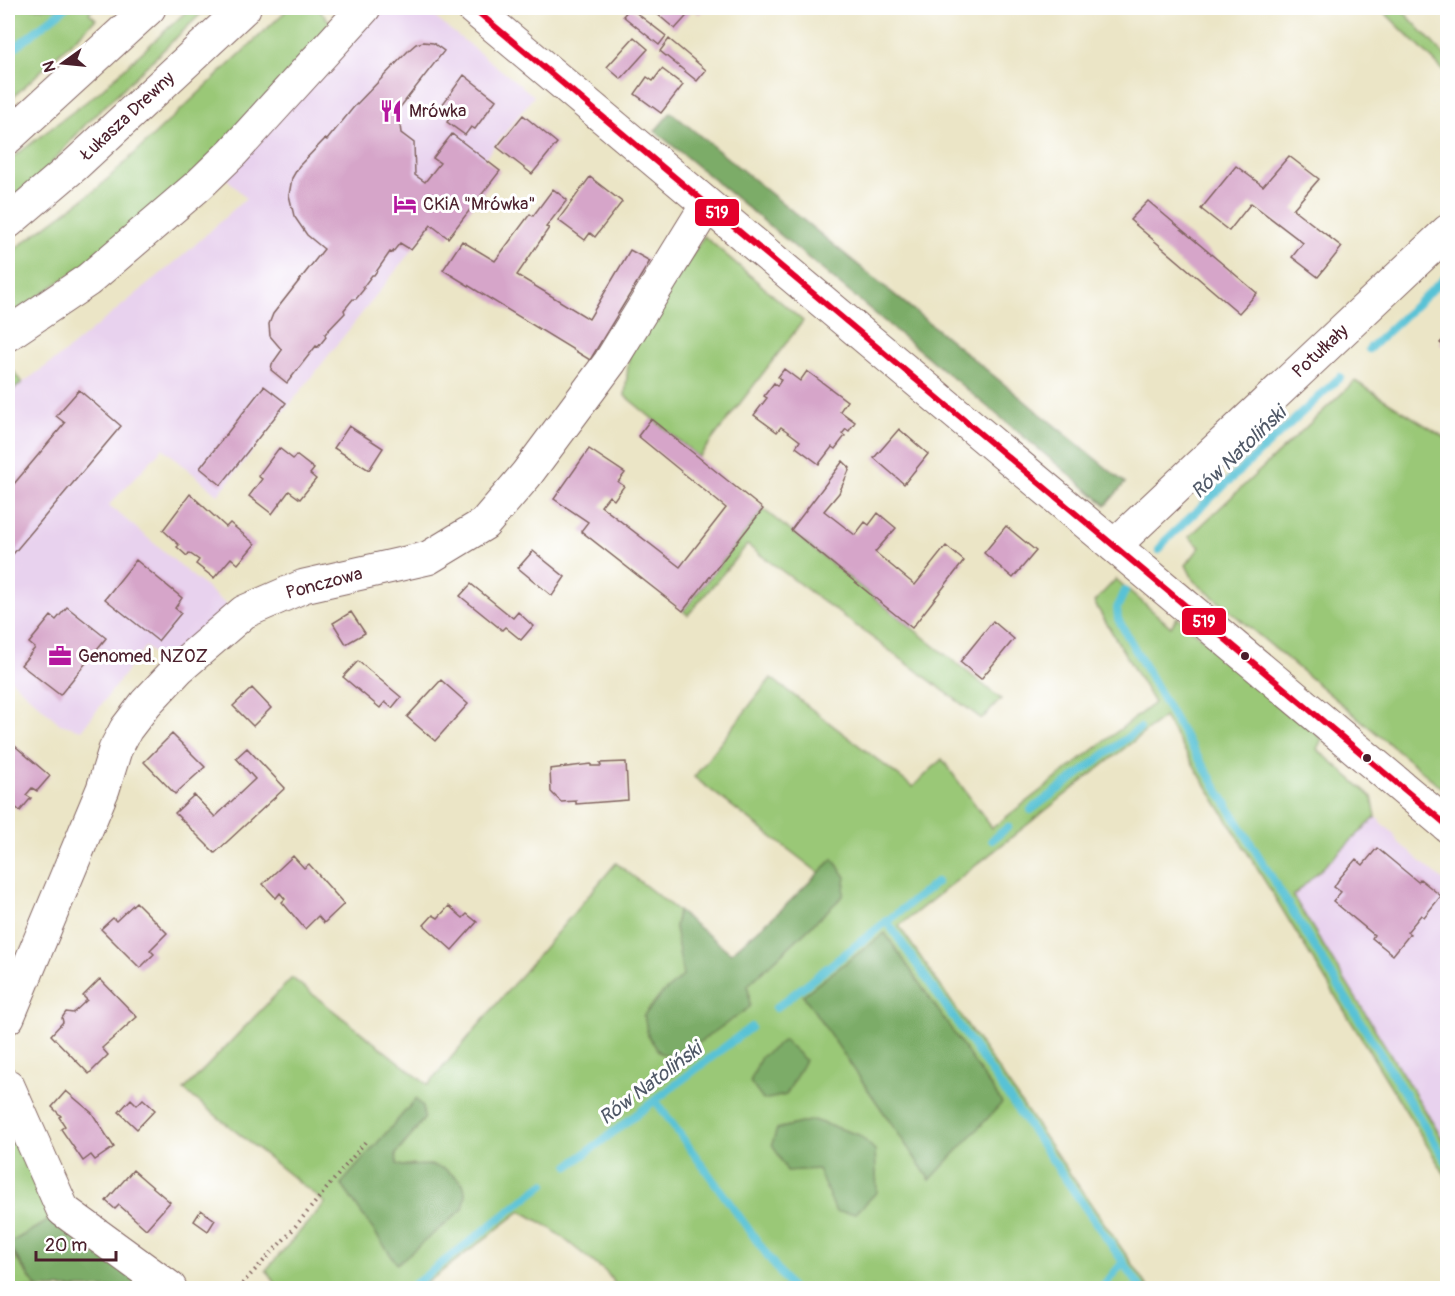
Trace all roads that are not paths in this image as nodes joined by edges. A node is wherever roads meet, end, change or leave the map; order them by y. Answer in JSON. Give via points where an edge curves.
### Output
{"nodes":[{"id":1,"x":149,"y":8,"type":"edge"},
{"id":2,"x":244,"y":8,"type":"edge"},
{"id":3,"x":364,"y":8,"type":"edge"},
{"id":4,"x":473,"y":8,"type":"edge"},
{"id":5,"x":8,"y":137,"type":"edge"},
{"id":6,"x":707,"y":205,"type":"junction"},
{"id":7,"x":8,"y":222,"type":"edge"},
{"id":8,"x":1448,"y":231,"type":"edge"},
{"id":9,"x":8,"y":334,"type":"edge"},
{"id":10,"x":1113,"y":546,"type":"junction"},
{"id":11,"x":1448,"y":826,"type":"edge"},
{"id":12,"x":8,"y":1017,"type":"edge"},
{"id":13,"x":8,"y":1086,"type":"edge"},
{"id":14,"x":170,"y":1288,"type":"edge"}],
"edges":[{"from":1,"to":5,"type":"street"},
{"from":2,"to":7,"type":"street","name":"Łukasza Drewny"},
{"from":3,"to":9,"type":"street","via":[[199,185],[88,279]]},
{"from":4,"to":6,"type":"street"},
{"from":6,"to":10,"type":"street"},
{"from":6,"to":12,"type":"street","name":"Ponczowa","via":[[610,362],[520,483],[484,524],[428,558],[304,586],[244,612],[146,703],[114,750],[103,789]]},
{"from":8,"to":10,"type":"street","name":"Potułkały"},
{"from":10,"to":11,"type":"street"},
{"from":13,"to":14,"type":"street","via":[[63,1210]]}]}
